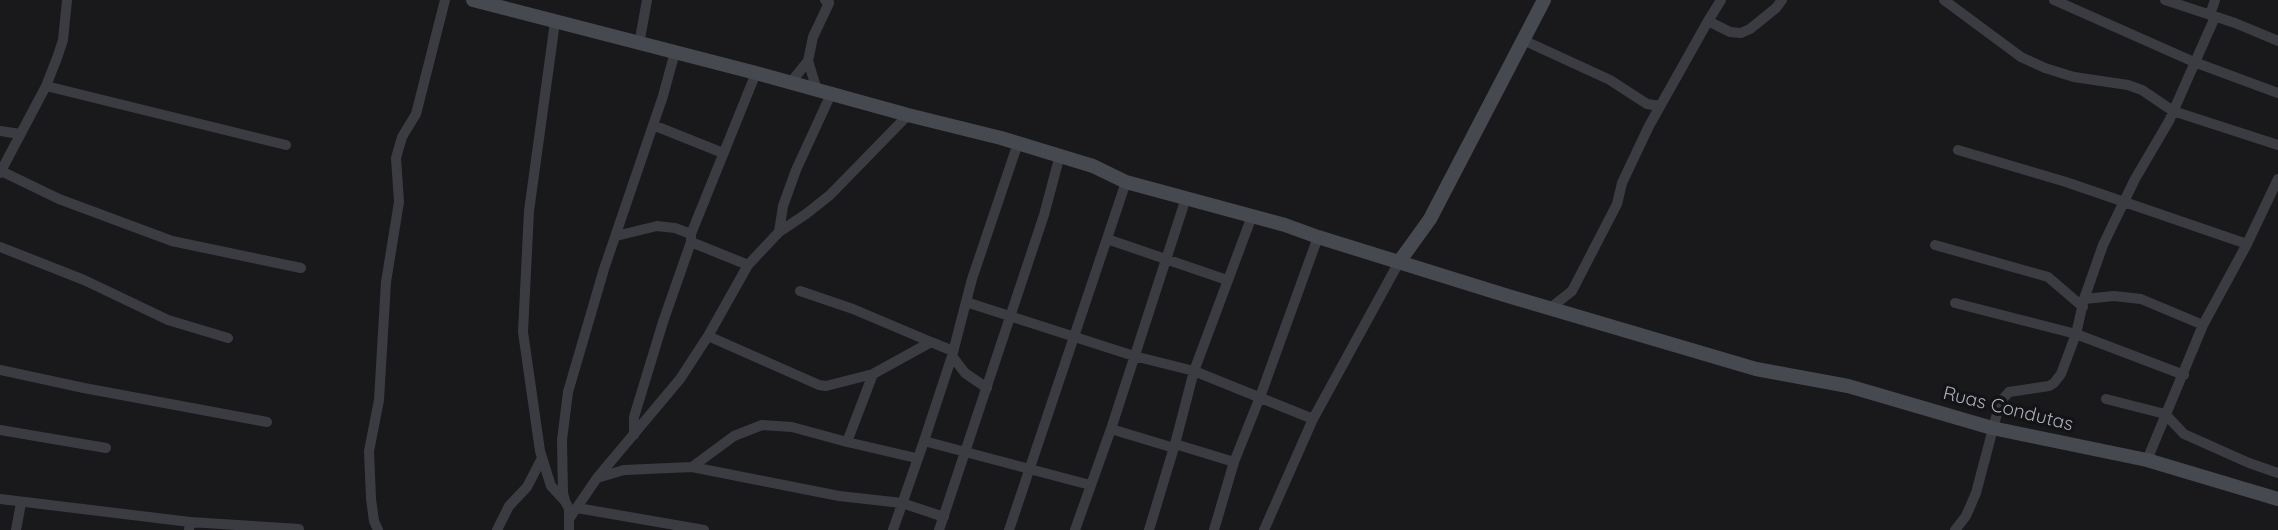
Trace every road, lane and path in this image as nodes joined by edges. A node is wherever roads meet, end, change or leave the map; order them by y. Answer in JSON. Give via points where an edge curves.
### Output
{"nodes":[{"id":1,"x":67,"y":0,"type":"edge"},
{"id":2,"x":445,"y":0,"type":"edge"},
{"id":3,"x":473,"y":0,"type":"edge"},
{"id":4,"x":647,"y":0,"type":"edge"},
{"id":5,"x":1544,"y":0,"type":"edge"},
{"id":6,"x":1721,"y":0,"type":"edge"},
{"id":7,"x":1782,"y":0,"type":"edge"},
{"id":8,"x":1944,"y":0,"type":"edge"},
{"id":9,"x":2054,"y":0,"type":"edge"},
{"id":10,"x":2165,"y":0,"type":"edge"},
{"id":11,"x":2215,"y":0,"type":"edge"},
{"id":12,"x":828,"y":1,"type":"edge"},
{"id":13,"x":505,"y":4,"type":"edge"},
{"id":14,"x":2213,"y":16,"type":"junction"},
{"id":15,"x":1709,"y":21,"type":"junction"},
{"id":16,"x":555,"y":22,"type":"junction"},
{"id":17,"x":1523,"y":40,"type":"junction"},
{"id":18,"x":2278,"y":41,"type":"edge"},
{"id":19,"x":639,"y":44,"type":"junction"},
{"id":20,"x":675,"y":52,"type":"junction"},
{"id":21,"x":808,"y":61,"type":"junction"},
{"id":22,"x":2194,"y":62,"type":"junction"},
{"id":23,"x":756,"y":73,"type":"junction"},
{"id":24,"x":792,"y":82,"type":"junction"},
{"id":25,"x":46,"y":86,"type":"junction"},
{"id":26,"x":824,"y":92,"type":"junction"},
{"id":27,"x":2278,"y":93,"type":"edge"},
{"id":28,"x":1660,"y":106,"type":"junction"},
{"id":29,"x":2173,"y":111,"type":"junction"},
{"id":30,"x":908,"y":115,"type":"junction"},
{"id":31,"x":653,"y":125,"type":"junction"},
{"id":32,"x":0,"y":131,"type":"edge"},
{"id":33,"x":20,"y":134,"type":"junction"},
{"id":34,"x":1018,"y":143,"type":"junction"},
{"id":35,"x":286,"y":145,"type":"dead end"},
{"id":36,"x":2278,"y":145,"type":"edge"},
{"id":37,"x":1958,"y":150,"type":"dead end"},
{"id":38,"x":723,"y":153,"type":"junction"},
{"id":39,"x":1060,"y":155,"type":"junction"},
{"id":40,"x":1,"y":172,"type":"edge"},
{"id":41,"x":2278,"y":178,"type":"edge"},
{"id":42,"x":1126,"y":182,"type":"junction"},
{"id":43,"x":1186,"y":198,"type":"junction"},
{"id":44,"x":2124,"y":201,"type":"junction"},
{"id":45,"x":1252,"y":216,"type":"junction"},
{"id":46,"x":779,"y":232,"type":"junction"},
{"id":47,"x":616,"y":236,"type":"junction"},
{"id":48,"x":1318,"y":237,"type":"junction"},
{"id":49,"x":691,"y":238,"type":"junction"},
{"id":50,"x":1107,"y":239,"type":"junction"},
{"id":51,"x":2247,"y":244,"type":"junction"},
{"id":52,"x":1935,"y":245,"type":"dead end"},
{"id":53,"x":0,"y":247,"type":"edge"},
{"id":54,"x":1166,"y":260,"type":"junction"},
{"id":55,"x":1399,"y":262,"type":"junction"},
{"id":56,"x":748,"y":265,"type":"junction"},
{"id":57,"x":301,"y":268,"type":"dead end"},
{"id":58,"x":1227,"y":280,"type":"junction"},
{"id":59,"x":800,"y":290,"type":"dead end"},
{"id":60,"x":967,"y":302,"type":"junction"},
{"id":61,"x":1955,"y":303,"type":"dead end"},
{"id":62,"x":2084,"y":303,"type":"junction"},
{"id":63,"x":1549,"y":309,"type":"junction"},
{"id":64,"x":1009,"y":317,"type":"junction"},
{"id":65,"x":2203,"y":326,"type":"junction"},
{"id":66,"x":2076,"y":334,"type":"junction"},
{"id":67,"x":708,"y":336,"type":"junction"},
{"id":68,"x":1073,"y":337,"type":"junction"},
{"id":69,"x":228,"y":338,"type":"dead end"},
{"id":70,"x":931,"y":342,"type":"junction"},
{"id":71,"x":953,"y":353,"type":"junction"},
{"id":72,"x":1134,"y":356,"type":"junction"},
{"id":73,"x":0,"y":370,"type":"edge"},
{"id":74,"x":1194,"y":371,"type":"junction"},
{"id":75,"x":873,"y":374,"type":"junction"},
{"id":76,"x":2184,"y":375,"type":"junction"},
{"id":77,"x":987,"y":388,"type":"junction"},
{"id":78,"x":1260,"y":397,"type":"junction"},
{"id":79,"x":2106,"y":399,"type":"dead end"},
{"id":80,"x":2165,"y":414,"type":"junction"},
{"id":81,"x":1313,"y":419,"type":"junction"},
{"id":82,"x":267,"y":422,"type":"dead end"},
{"id":83,"x":1992,"y":428,"type":"junction"},
{"id":84,"x":1111,"y":429,"type":"junction"},
{"id":85,"x":0,"y":430,"type":"edge"},
{"id":86,"x":634,"y":435,"type":"junction"},
{"id":87,"x":924,"y":441,"type":"junction"},
{"id":88,"x":847,"y":442,"type":"junction"},
{"id":89,"x":1175,"y":446,"type":"junction"},
{"id":90,"x":106,"y":448,"type":"dead end"},
{"id":91,"x":965,"y":452,"type":"junction"},
{"id":92,"x":541,"y":458,"type":"junction"},
{"id":93,"x":916,"y":458,"type":"junction"},
{"id":94,"x":2147,"y":460,"type":"junction"},
{"id":95,"x":1234,"y":462,"type":"junction"},
{"id":96,"x":692,"y":467,"type":"junction"},
{"id":97,"x":1029,"y":470,"type":"junction"},
{"id":98,"x":2278,"y":473,"type":"edge"},
{"id":99,"x":597,"y":478,"type":"junction"},
{"id":100,"x":1090,"y":485,"type":"junction"},
{"id":101,"x":0,"y":499,"type":"edge"},
{"id":102,"x":2278,"y":499,"type":"edge"},
{"id":103,"x":565,"y":501,"type":"junction"},
{"id":104,"x":21,"y":503,"type":"junction"},
{"id":105,"x":902,"y":503,"type":"junction"},
{"id":106,"x":577,"y":508,"type":"junction"},
{"id":107,"x":944,"y":517,"type":"junction"},
{"id":108,"x":569,"y":525,"type":"edge"},
{"id":109,"x":190,"y":526,"type":"edge"},
{"id":110,"x":299,"y":528,"type":"edge"},
{"id":111,"x":16,"y":530,"type":"edge"},
{"id":112,"x":378,"y":530,"type":"edge"},
{"id":113,"x":498,"y":530,"type":"edge"},
{"id":114,"x":704,"y":530,"type":"edge"},
{"id":115,"x":893,"y":530,"type":"edge"},
{"id":116,"x":939,"y":530,"type":"edge"},
{"id":117,"x":1009,"y":530,"type":"edge"},
{"id":118,"x":1075,"y":530,"type":"edge"},
{"id":119,"x":1149,"y":530,"type":"edge"},
{"id":120,"x":1214,"y":530,"type":"edge"},
{"id":121,"x":1265,"y":530,"type":"edge"},
{"id":122,"x":1955,"y":530,"type":"edge"}],
"edges":[{"from":1,"to":25,"type":"street","via":[[63,40]]},
{"from":2,"to":112,"type":"street","via":[[416,114],[396,158],[399,202],[386,282],[379,400],[369,451]]},
{"from":3,"to":13,"type":"street","name":"Ruas Condutas"},
{"from":4,"to":19,"type":"street"},
{"from":5,"to":17,"type":"street"},
{"from":6,"to":15,"type":"street"},
{"from":7,"to":15,"type":"street","via":[[1741,33]]},
{"from":8,"to":29,"type":"street","via":[[2021,57],[2074,77],[2128,85]]},
{"from":9,"to":22,"type":"street"},
{"from":10,"to":14,"type":"street"},
{"from":11,"to":14,"type":"street"},
{"from":12,"to":21,"type":"street"},
{"from":13,"to":16,"type":"street","name":"Ruas Condutas"},
{"from":14,"to":18,"type":"street"},
{"from":14,"to":22,"type":"street"},
{"from":15,"to":28,"type":"street"},
{"from":16,"to":19,"type":"street","name":"Ruas Condutas"},
{"from":16,"to":92,"type":"street","via":[[524,282],[523,332]]},
{"from":17,"to":28,"type":"street","via":[[1610,79],[1647,104]]},
{"from":17,"to":55,"type":"street","via":[[1430,219]]},
{"from":19,"to":20,"type":"street","name":"Ruas Condutas"},
{"from":20,"to":23,"type":"street","name":"Ruas Condutas"},
{"from":20,"to":31,"type":"street"},
{"from":21,"to":24,"type":"street"},
{"from":21,"to":26,"type":"street"},
{"from":22,"to":27,"type":"street"},
{"from":22,"to":29,"type":"street"},
{"from":23,"to":24,"type":"street","name":"Ruas Condutas"},
{"from":23,"to":38,"type":"street"},
{"from":24,"to":26,"type":"street","name":"Ruas Condutas"},
{"from":25,"to":33,"type":"street"},
{"from":25,"to":35,"type":"street"},
{"from":26,"to":30,"type":"street","name":"Ruas Condutas"},
{"from":26,"to":46,"type":"street","via":[[783,206]]},
{"from":28,"to":63,"type":"street","via":[[1573,291]]},
{"from":29,"to":36,"type":"street"},
{"from":29,"to":44,"type":"street"},
{"from":30,"to":34,"type":"street","name":"Ruas Condutas"},
{"from":30,"to":46,"type":"street","via":[[824,200]]},
{"from":31,"to":38,"type":"street"},
{"from":31,"to":47,"type":"street"},
{"from":32,"to":33,"type":"street"},
{"from":33,"to":40,"type":"street"},
{"from":34,"to":39,"type":"street","name":"Ruas Condutas"},
{"from":34,"to":60,"type":"street"},
{"from":37,"to":44,"type":"street"},
{"from":38,"to":49,"type":"street"},
{"from":39,"to":42,"type":"street","name":"Ruas Condutas"},
{"from":39,"to":64,"type":"street"},
{"from":40,"to":57,"type":"street","via":[[159,237]]},
{"from":41,"to":51,"type":"street"},
{"from":42,"to":43,"type":"street","name":"Ruas Condutas"},
{"from":42,"to":50,"type":"street"},
{"from":43,"to":45,"type":"street","name":"Ruas Condutas"},
{"from":43,"to":54,"type":"street"},
{"from":44,"to":51,"type":"street"},
{"from":44,"to":62,"type":"street"},
{"from":45,"to":48,"type":"street","name":"Ruas Condutas"},
{"from":45,"to":58,"type":"street"},
{"from":46,"to":56,"type":"street"},
{"from":47,"to":49,"type":"street","via":[[657,226],[675,228]]},
{"from":47,"to":103,"type":"street","via":[[567,401],[562,440]]},
{"from":48,"to":55,"type":"street","name":"Ruas Condutas"},
{"from":48,"to":78,"type":"street"},
{"from":49,"to":56,"type":"street"},
{"from":49,"to":86,"type":"street","via":[[634,417]]},
{"from":50,"to":54,"type":"street"},
{"from":50,"to":68,"type":"street"},
{"from":51,"to":65,"type":"street"},
{"from":52,"to":62,"type":"street","via":[[2048,277]]},
{"from":53,"to":69,"type":"street","via":[[168,320]]},
{"from":54,"to":58,"type":"street"},
{"from":54,"to":72,"type":"street"},
{"from":55,"to":63,"type":"street","name":"Ruas Condutas"},
{"from":55,"to":81,"type":"street"},
{"from":56,"to":67,"type":"street"},
{"from":58,"to":74,"type":"street"},
{"from":59,"to":70,"type":"street"},
{"from":60,"to":64,"type":"street"},
{"from":60,"to":71,"type":"street"},
{"from":61,"to":66,"type":"street"},
{"from":62,"to":65,"type":"street","via":[[2114,296],[2141,299]]},
{"from":62,"to":66,"type":"street"},
{"from":63,"to":83,"type":"street","name":"Ruas Condutas","via":[[1756,369],[1848,386]]},
{"from":64,"to":68,"type":"street"},
{"from":64,"to":77,"type":"street"},
{"from":65,"to":76,"type":"street"},
{"from":66,"to":76,"type":"street"},
{"from":66,"to":83,"type":"street","via":[[2054,383],[2009,392],[1997,408]]},
{"from":67,"to":75,"type":"street","via":[[819,385]]},
{"from":67,"to":86,"type":"street"},
{"from":68,"to":72,"type":"street"},
{"from":68,"to":97,"type":"street"},
{"from":70,"to":71,"type":"street"},
{"from":70,"to":75,"type":"street"},
{"from":71,"to":77,"type":"street","via":[[965,373]]},
{"from":71,"to":87,"type":"street"},
{"from":72,"to":74,"type":"street"},
{"from":72,"to":84,"type":"street"},
{"from":73,"to":82,"type":"street"},
{"from":74,"to":78,"type":"street"},
{"from":74,"to":89,"type":"street"},
{"from":75,"to":88,"type":"street"},
{"from":76,"to":80,"type":"street"},
{"from":77,"to":91,"type":"street"},
{"from":78,"to":81,"type":"street"},
{"from":78,"to":95,"type":"street"},
{"from":79,"to":80,"type":"street"},
{"from":80,"to":94,"type":"street"},
{"from":80,"to":98,"type":"street","via":[[2184,434]]},
{"from":81,"to":121,"type":"street"},
{"from":83,"to":94,"type":"street","name":"Ruas Condutas"},
{"from":83,"to":122,"type":"street","via":[[1976,493]]},
{"from":84,"to":89,"type":"street"},
{"from":84,"to":100,"type":"street"},
{"from":85,"to":90,"type":"street"},
{"from":86,"to":99,"type":"street"},
{"from":87,"to":91,"type":"street"},
{"from":87,"to":93,"type":"street"},
{"from":88,"to":93,"type":"street"},
{"from":88,"to":96,"type":"street","via":[[792,427],[762,425],[734,436]]},
{"from":89,"to":95,"type":"street"},
{"from":89,"to":119,"type":"street"},
{"from":91,"to":97,"type":"street"},
{"from":91,"to":107,"type":"street"},
{"from":92,"to":103,"type":"street","via":[[551,486]]},
{"from":92,"to":113,"type":"street"},
{"from":93,"to":105,"type":"street"},
{"from":94,"to":102,"type":"street","name":"Ruas Condutas"},
{"from":95,"to":120,"type":"street"},
{"from":96,"to":99,"type":"street","via":[[624,470]]},
{"from":96,"to":105,"type":"street","via":[[839,496]]},
{"from":97,"to":100,"type":"street"},
{"from":97,"to":117,"type":"street"},
{"from":99,"to":106,"type":"street"},
{"from":100,"to":118,"type":"street"},
{"from":101,"to":104,"type":"street"},
{"from":103,"to":108,"type":"street"},
{"from":104,"to":109,"type":"street"},
{"from":104,"to":111,"type":"street"},
{"from":105,"to":107,"type":"street"},
{"from":105,"to":115,"type":"street"},
{"from":106,"to":108,"type":"street"},
{"from":106,"to":114,"type":"street"},
{"from":107,"to":116,"type":"street"},
{"from":109,"to":110,"type":"street"}]}
